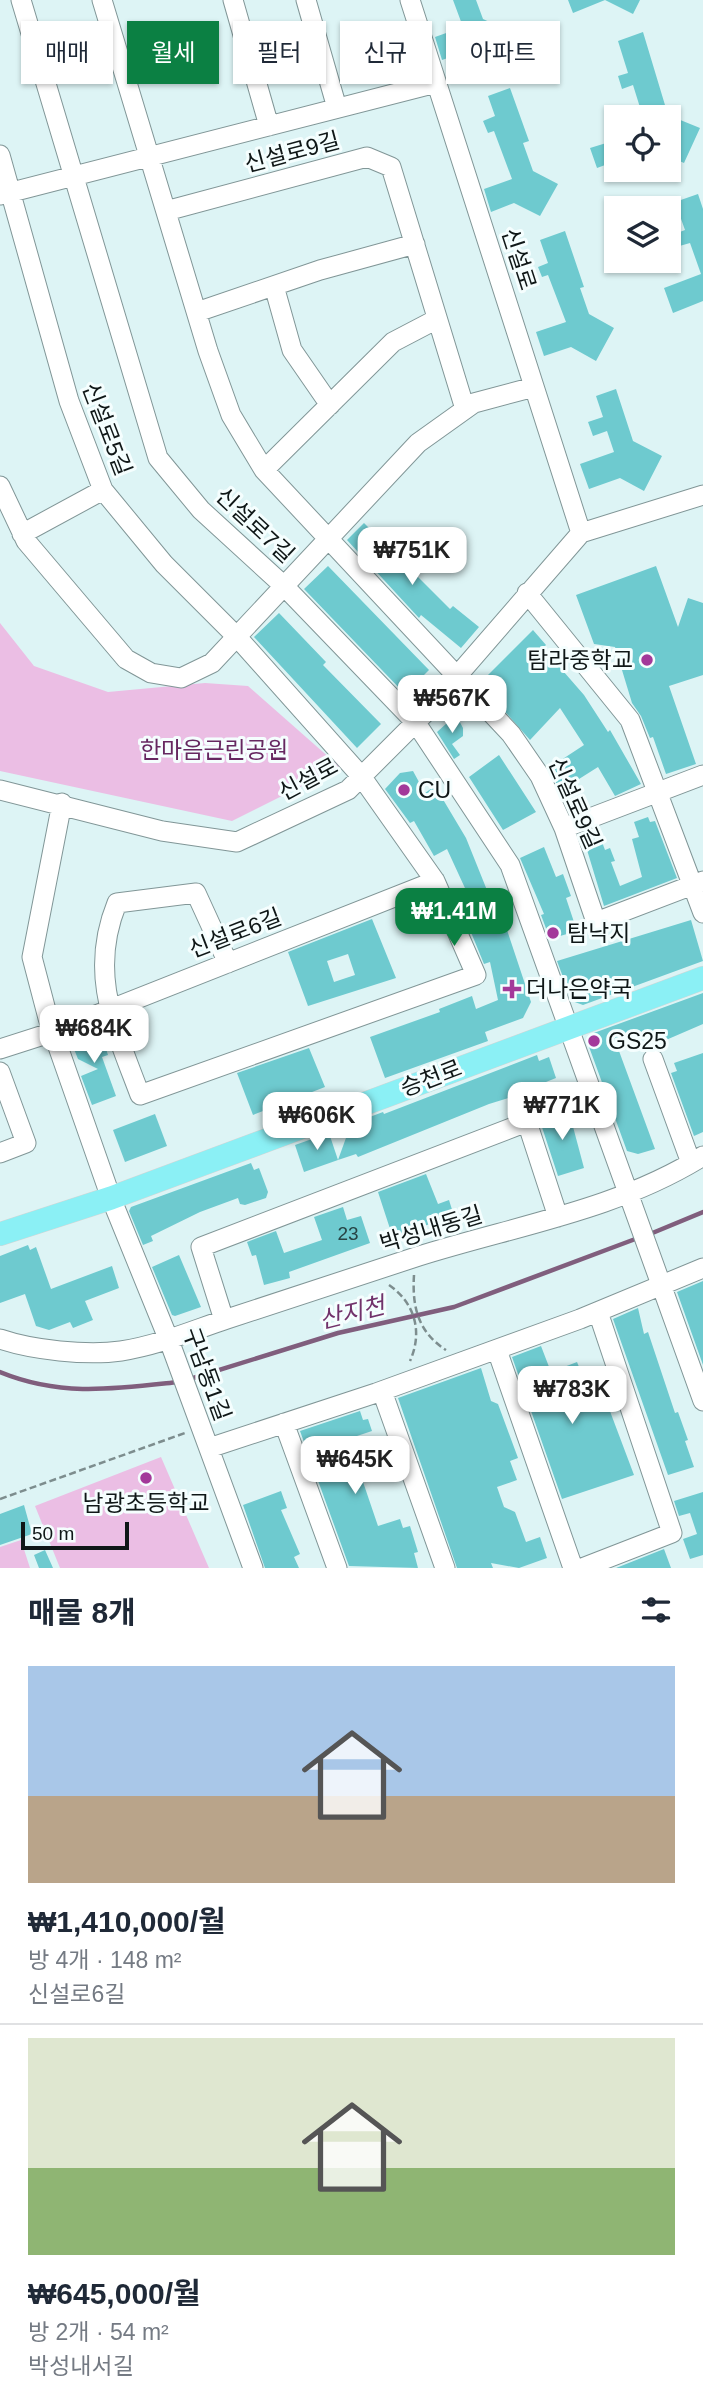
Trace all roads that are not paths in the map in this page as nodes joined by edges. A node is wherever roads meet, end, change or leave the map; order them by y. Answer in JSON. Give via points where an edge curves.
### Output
{"nodes":[{"id":1,"x":21,"y":0,"type":"edge"},
{"id":2,"x":103,"y":0,"type":"edge"},
{"id":3,"x":233,"y":0,"type":"edge"},
{"id":4,"x":306,"y":0,"type":"edge"},
{"id":5,"x":410,"y":0,"type":"edge"},
{"id":6,"x":436,"y":83,"type":"junction"},
{"id":7,"x":337,"y":108,"type":"junction"},
{"id":8,"x":269,"y":126,"type":"junction"},
{"id":9,"x":0,"y":155,"type":"edge"},
{"id":10,"x":150,"y":157,"type":"junction"},
{"id":11,"x":73,"y":176,"type":"junction"},
{"id":12,"x":5,"y":195,"type":"edge"},
{"id":13,"x":166,"y":211,"type":"junction"},
{"id":14,"x":415,"y":244,"type":"junction"},
{"id":15,"x":274,"y":286,"type":"junction"},
{"id":16,"x":197,"y":312,"type":"junction"},
{"id":17,"x":438,"y":319,"type":"junction"},
{"id":18,"x":534,"y":387,"type":"junction"},
{"id":19,"x":330,"y":405,"type":"junction"},
{"id":20,"x":465,"y":409,"type":"junction"},
{"id":21,"x":264,"y":470,"type":"junction"},
{"id":22,"x":0,"y":486,"type":"edge"},
{"id":23,"x":103,"y":490,"type":"junction"},
{"id":24,"x":703,"y":495,"type":"edge"},
{"id":25,"x":581,"y":533,"type":"junction"},
{"id":26,"x":22,"y":534,"type":"junction"},
{"id":27,"x":328,"y":539,"type":"junction"},
{"id":28,"x":284,"y":586,"type":"junction"},
{"id":29,"x":527,"y":593,"type":"junction"},
{"id":30,"x":237,"y":637,"type":"junction"},
{"id":31,"x":457,"y":676,"type":"junction"},
{"id":32,"x":416,"y":723,"type":"junction"},
{"id":33,"x":703,"y":775,"type":"edge"},
{"id":34,"x":361,"y":776,"type":"junction"},
{"id":35,"x":0,"y":790,"type":"edge"},
{"id":36,"x":658,"y":791,"type":"junction"},
{"id":37,"x":62,"y":803,"type":"junction"},
{"id":38,"x":564,"y":828,"type":"junction"},
{"id":39,"x":435,"y":881,"type":"junction"},
{"id":40,"x":698,"y":883,"type":"edge"},
{"id":41,"x":703,"y":913,"type":"edge"},
{"id":42,"x":228,"y":963,"type":"junction"},
{"id":43,"x":703,"y":978,"type":"edge"},
{"id":44,"x":108,"y":1009,"type":"junction"},
{"id":45,"x":570,"y":1025,"type":"junction"},
{"id":46,"x":53,"y":1031,"type":"junction"},
{"id":47,"x":0,"y":1049,"type":"edge"},
{"id":48,"x":653,"y":1059,"type":"dead end"},
{"id":49,"x":0,"y":1072,"type":"edge"},
{"id":50,"x":0,"y":1153,"type":"edge"},
{"id":51,"x":697,"y":1160,"type":"edge"},
{"id":52,"x":111,"y":1198,"type":"junction"},
{"id":53,"x":630,"y":1200,"type":"junction"},
{"id":54,"x":558,"y":1217,"type":"junction"},
{"id":55,"x":0,"y":1234,"type":"edge"},
{"id":56,"x":703,"y":1268,"type":"edge"},
{"id":57,"x":660,"y":1286,"type":"junction"},
{"id":58,"x":598,"y":1312,"type":"junction"},
{"id":59,"x":224,"y":1320,"type":"junction"},
{"id":60,"x":0,"y":1339,"type":"edge"},
{"id":61,"x":170,"y":1342,"type":"junction"},
{"id":62,"x":496,"y":1350,"type":"junction"},
{"id":63,"x":389,"y":1388,"type":"junction"},
{"id":64,"x":703,"y":1402,"type":"edge"},
{"id":65,"x":284,"y":1423,"type":"junction"},
{"id":66,"x":204,"y":1436,"type":"junction"},
{"id":67,"x":253,"y":1568,"type":"edge"},
{"id":68,"x":337,"y":1568,"type":"edge"},
{"id":69,"x":445,"y":1568,"type":"edge"},
{"id":70,"x":573,"y":1568,"type":"edge"},
{"id":71,"x":582,"y":1568,"type":"edge"}],
"edges":[{"from":1,"to":11,"type":"street","name":"신설로7길"},
{"from":2,"to":10,"type":"street","name":"신설로9길"},
{"from":3,"to":8,"type":"street","name":"신설로9길"},
{"from":4,"to":7,"type":"street","name":"신설로9길"},
{"from":5,"to":6,"type":"street","name":"신설로"},
{"from":6,"to":7,"type":"street"},
{"from":6,"to":18,"type":"street","name":"신설로"},
{"from":7,"to":8,"type":"street"},
{"from":8,"to":10,"type":"street"},
{"from":9,"to":12,"type":"street","name":"신설로5길"},
{"from":10,"to":11,"type":"street"},
{"from":10,"to":13,"type":"street","name":"신설로9길"},
{"from":11,"to":12,"type":"street"},
{"from":11,"to":28,"type":"street","name":"신설로7길","via":[[158,458],[201,510]]},
{"from":12,"to":23,"type":"street","name":"신설로5길","via":[[69,401]]},
{"from":13,"to":14,"type":"street","name":"신설로9길","via":[[367,157],[391,167]]},
{"from":13,"to":16,"type":"street","name":"신설로9길"},
{"from":14,"to":15,"type":"street"},
{"from":14,"to":17,"type":"street","name":"신설로9길"},
{"from":15,"to":16,"type":"street"},
{"from":15,"to":19,"type":"street","via":[[292,350]]},
{"from":16,"to":21,"type":"street","name":"신설로9길","via":[[231,415]]},
{"from":17,"to":19,"type":"street","via":[[393,342]]},
{"from":17,"to":20,"type":"street","name":"신설로9길"},
{"from":18,"to":20,"type":"street"},
{"from":18,"to":25,"type":"street","name":"신설로"},
{"from":19,"to":21,"type":"street"},
{"from":20,"to":27,"type":"street","via":[[418,443]]},
{"from":21,"to":27,"type":"street","name":"신설로9길"},
{"from":22,"to":26,"type":"street"},
{"from":23,"to":26,"type":"street"},
{"from":23,"to":30,"type":"street","name":"신설로5길","via":[[164,564]]},
{"from":24,"to":25,"type":"street"},
{"from":25,"to":29,"type":"street","name":"신설로"},
{"from":26,"to":30,"type":"street","via":[[126,659],[151,673],[181,678],[212,663]]},
{"from":27,"to":28,"type":"street"},
{"from":27,"to":31,"type":"street","name":"신설로9길"},
{"from":28,"to":30,"type":"street"},
{"from":28,"to":32,"type":"street","name":"신설로7길"},
{"from":29,"to":31,"type":"street","name":"신설로"},
{"from":29,"to":36,"type":"street","via":[[630,720]]},
{"from":30,"to":34,"type":"street","name":"신설로5길"},
{"from":31,"to":32,"type":"street","name":"신설로"},
{"from":31,"to":38,"type":"street","name":"신설로9길","via":[[511,734],[540,776]]},
{"from":32,"to":34,"type":"street","name":"신설로"},
{"from":32,"to":45,"type":"street","name":"신설로7길","via":[[510,865]]},
{"from":33,"to":36,"type":"street"},
{"from":34,"to":37,"type":"street","name":"신설로","via":[[348,790],[237,842],[162,831]]},
{"from":34,"to":39,"type":"street","name":"신설로5길"},
{"from":35,"to":37,"type":"street","name":"신설로"},
{"from":36,"to":38,"type":"street"},
{"from":36,"to":40,"type":"street"},
{"from":37,"to":46,"type":"street","name":"구남동1길","via":[[32,957]]},
{"from":38,"to":40,"type":"street","name":"신설로9길","via":[[596,922]]},
{"from":39,"to":42,"type":"street","name":"신설로6길"},
{"from":39,"to":44,"type":"street","name":"신설로5길","via":[[476,975],[140,1094]]},
{"from":40,"to":41,"type":"street"},
{"from":42,"to":44,"type":"street","name":"신설로6길"},
{"from":42,"to":44,"type":"street","via":[[197,893],[117,903],[106,930]]},
{"from":43,"to":45,"type":"main road","name":"승천로"},
{"from":44,"to":46,"type":"street","name":"신설로6길"},
{"from":45,"to":52,"type":"main road","name":"승천로"},
{"from":45,"to":53,"type":"street","name":"신설로7길"},
{"from":46,"to":47,"type":"street","name":"신설로6길"},
{"from":46,"to":52,"type":"street","name":"구남동1길"},
{"from":48,"to":51,"type":"street"},
{"from":49,"to":50,"type":"street","via":[[26,1143]]},
{"from":51,"to":53,"type":"street","name":"박성내동길"},
{"from":52,"to":55,"type":"main road","name":"승천로"},
{"from":52,"to":61,"type":"street","name":"구남동1길"},
{"from":53,"to":54,"type":"street","name":"박성내동길"},
{"from":53,"to":57,"type":"street","name":"신설로7길"},
{"from":54,"to":59,"type":"street","name":"박성내동길"},
{"from":54,"to":59,"type":"street","via":[[527,1122],[201,1247]]},
{"from":56,"to":57,"type":"street"},
{"from":57,"to":58,"type":"street"},
{"from":57,"to":64,"type":"street","name":"신설로7길"},
{"from":58,"to":62,"type":"street"},
{"from":58,"to":71,"type":"street","via":[[672,1533]]},
{"from":59,"to":61,"type":"street","name":"박성내동길"},
{"from":60,"to":61,"type":"street","name":"박성내동길","via":[[21,1347],[117,1352]]},
{"from":61,"to":66,"type":"street","name":"구남동1길"},
{"from":62,"to":63,"type":"street"},
{"from":62,"to":70,"type":"street"},
{"from":63,"to":65,"type":"street"},
{"from":63,"to":69,"type":"street"},
{"from":65,"to":66,"type":"street"},
{"from":65,"to":68,"type":"street"},
{"from":66,"to":67,"type":"street","name":"구남동1길"}]}
